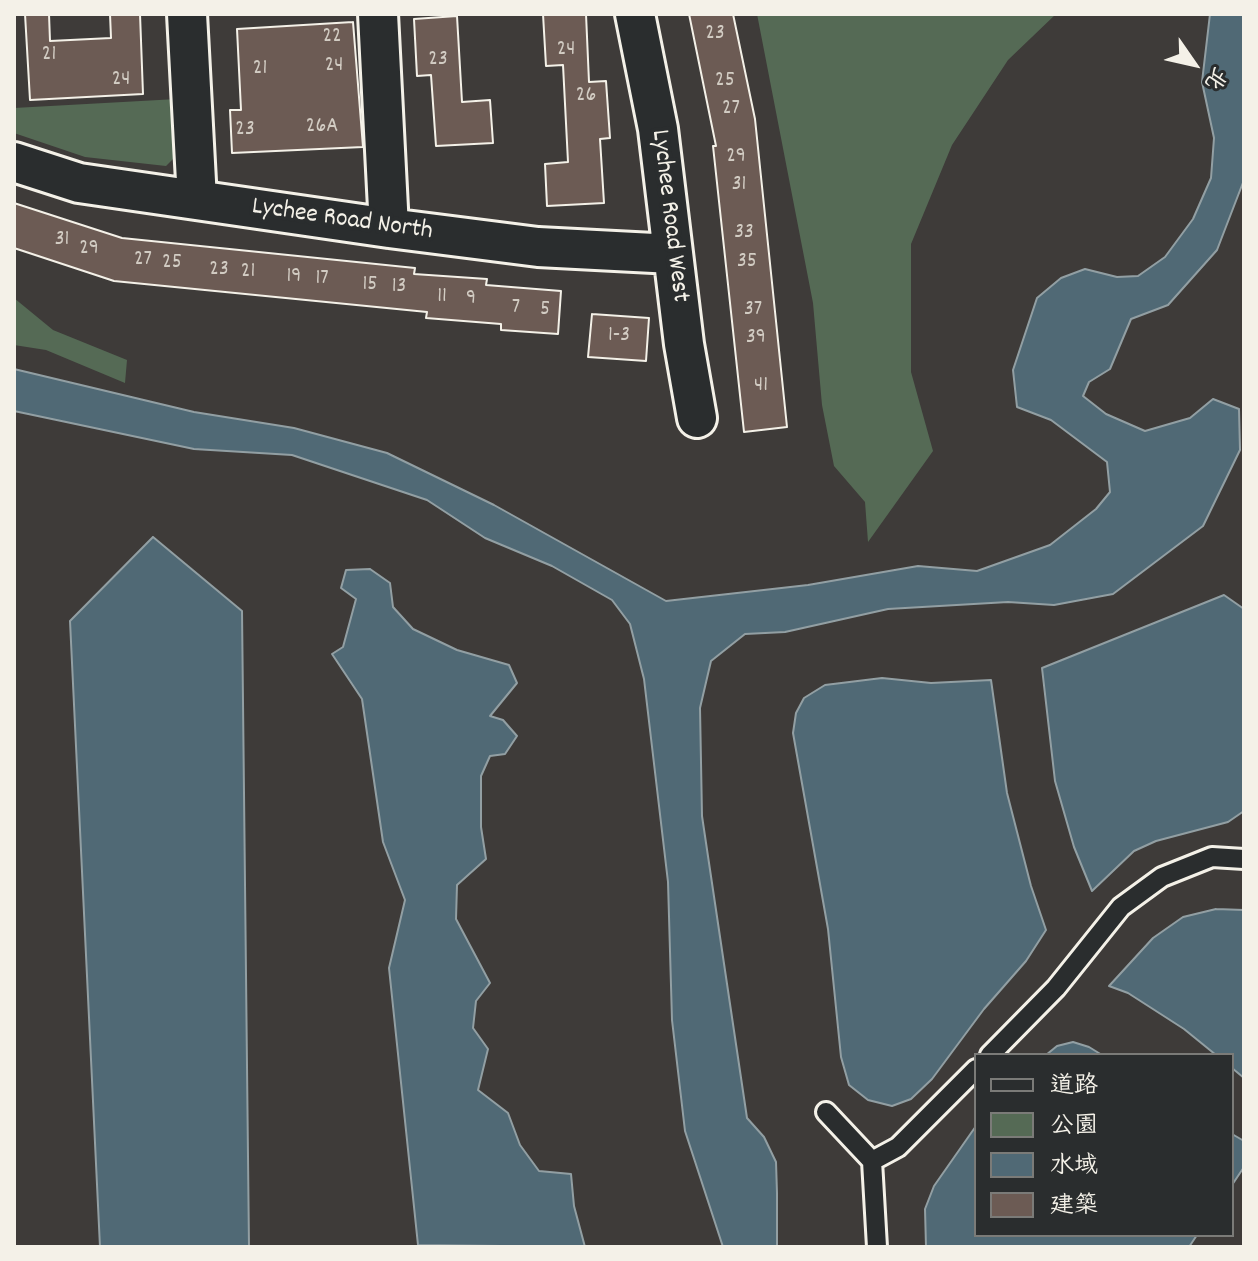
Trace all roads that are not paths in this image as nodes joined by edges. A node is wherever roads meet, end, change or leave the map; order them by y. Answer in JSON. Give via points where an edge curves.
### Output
{"nodes":[{"id":1,"x":187,"y":14,"type":"edge"},
{"id":2,"x":378,"y":14,"type":"edge"},
{"id":3,"x":635,"y":14,"type":"edge"},
{"id":4,"x":14,"y":162,"type":"edge"},
{"id":5,"x":197,"y":200,"type":"junction"},
{"id":6,"x":389,"y":228,"type":"junction"},
{"id":7,"x":673,"y":254,"type":"junction"},
{"id":8,"x":697,"y":418,"type":"dead end"},
{"id":9,"x":1244,"y":859,"type":"edge"},
{"id":10,"x":992,"y":1053,"type":"edge"},
{"id":11,"x":974,"y":1071,"type":"edge"},
{"id":12,"x":826,"y":1112,"type":"dead end"},
{"id":13,"x":872,"y":1161,"type":"junction"},
{"id":14,"x":877,"y":1247,"type":"edge"}],
"edges":[{"from":1,"to":5,"type":"street"},
{"from":2,"to":6,"type":"street"},
{"from":3,"to":7,"type":"street","name":"Lychee Road West","via":[[658,129]]},
{"from":4,"to":5,"type":"street","name":"Lychee Road North","via":[[79,183]]},
{"from":5,"to":6,"type":"street","name":"Lychee Road North"},
{"from":6,"to":7,"type":"street","name":"Lychee Road North","via":[[538,247]]},
{"from":7,"to":8,"type":"street","name":"Lychee Road West"},
{"from":9,"to":10,"type":"lane","via":[[1212,857],[1162,877],[1121,907],[1056,988]]},
{"from":11,"to":13,"type":"lane","via":[[898,1147]]},
{"from":12,"to":13,"type":"lane"},
{"from":13,"to":14,"type":"lane"}]}
